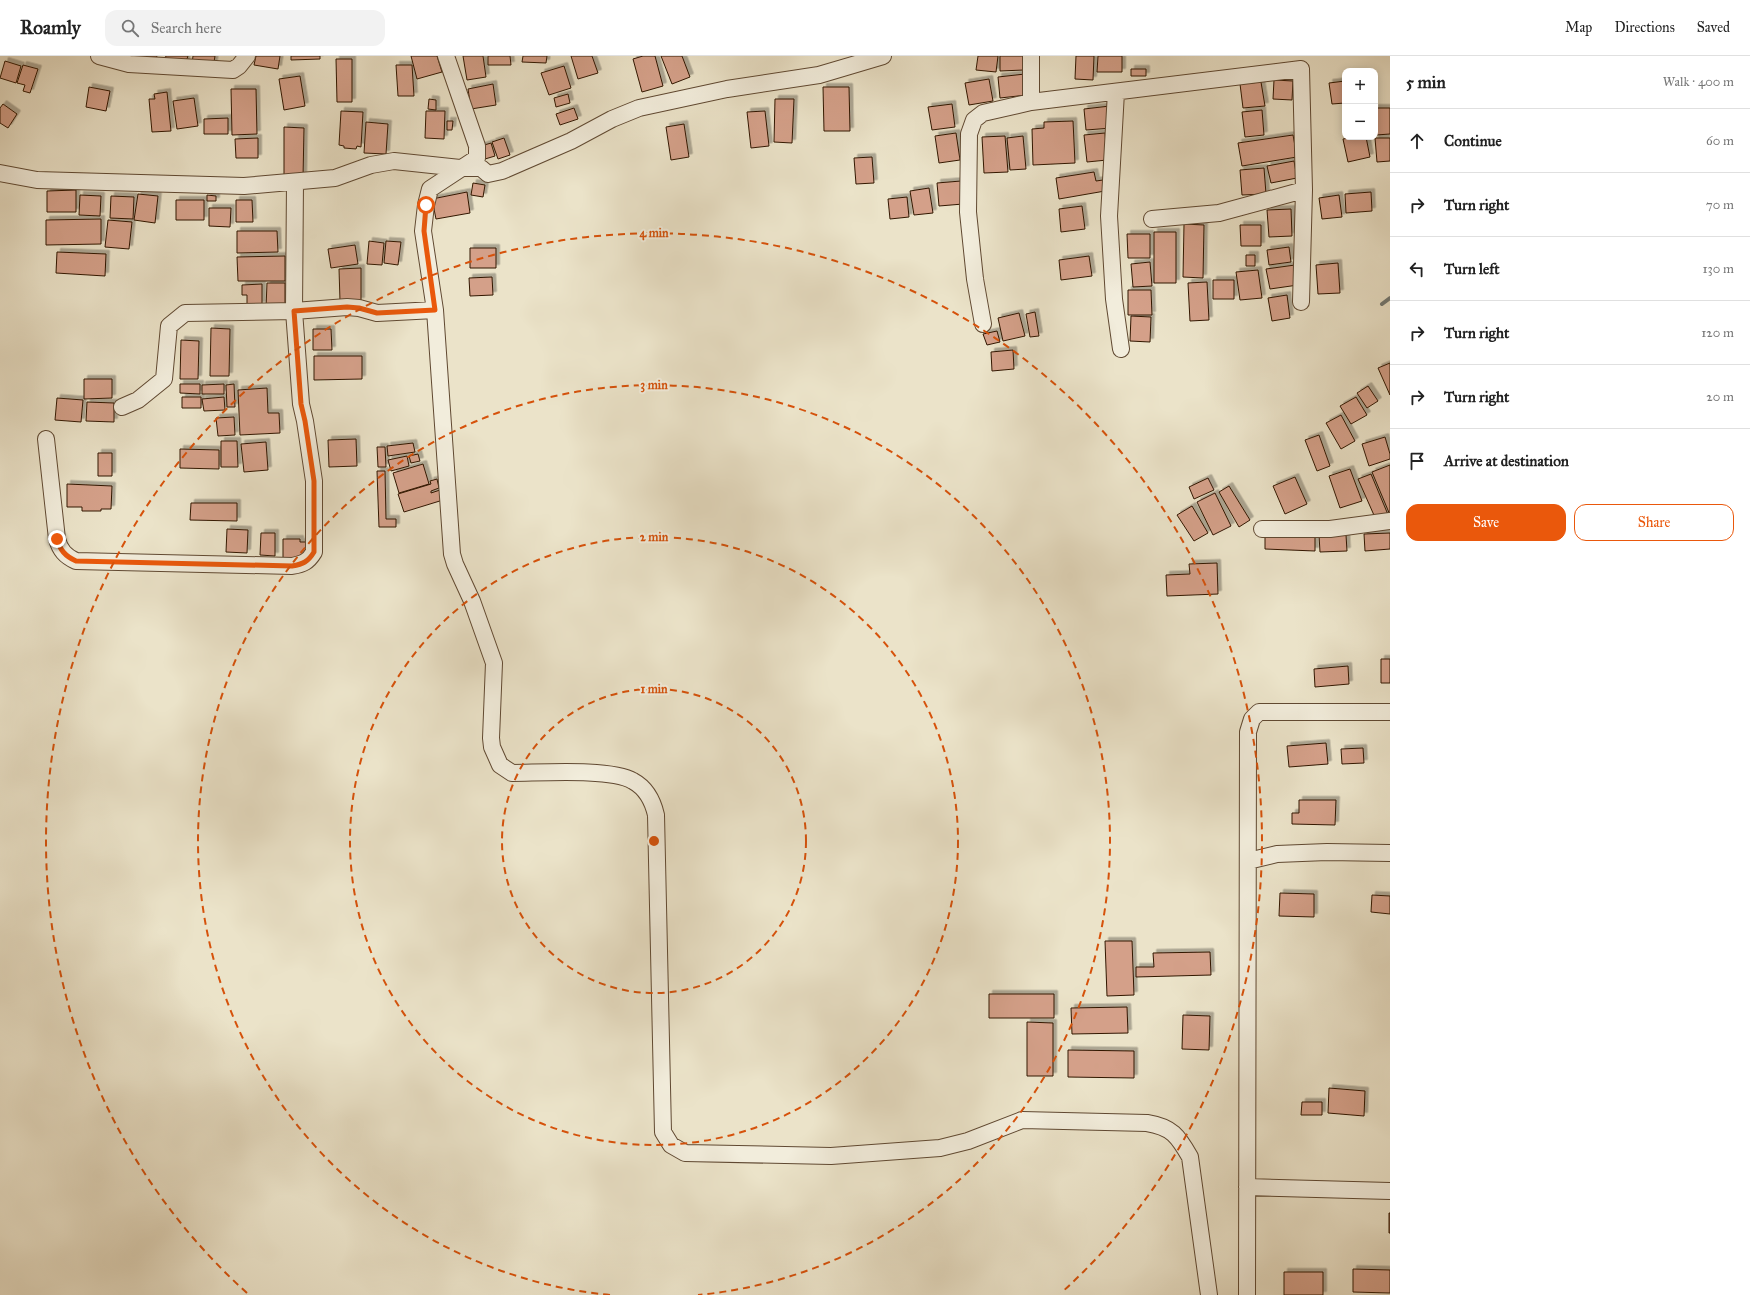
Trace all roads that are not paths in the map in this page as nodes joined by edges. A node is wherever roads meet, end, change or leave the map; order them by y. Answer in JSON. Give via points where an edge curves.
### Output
{"nodes":[{"id":1,"x":99,"y":56,"type":"edge"},
{"id":2,"x":247,"y":56,"type":"edge"},
{"id":3,"x":446,"y":56,"type":"edge"},
{"id":4,"x":883,"y":56,"type":"edge"},
{"id":5,"x":1031,"y":56,"type":"edge"},
{"id":6,"x":127,"y":60,"type":"edge"},
{"id":7,"x":1302,"y":62,"type":"edge"},
{"id":8,"x":1116,"y":92,"type":"junction"},
{"id":9,"x":1030,"y":102,"type":"junction"},
{"id":10,"x":479,"y":163,"type":"junction"},
{"id":11,"x":460,"y":168,"type":"junction"},
{"id":12,"x":0,"y":173,"type":"edge"},
{"id":13,"x":295,"y":182,"type":"junction"},
{"id":14,"x":1304,"y":190,"type":"junction"},
{"id":15,"x":1152,"y":219,"type":"dead end"},
{"id":16,"x":1301,"y":302,"type":"dead end"},
{"id":17,"x":435,"y":310,"type":"junction"},
{"id":18,"x":294,"y":311,"type":"junction"},
{"id":19,"x":984,"y":324,"type":"dead end"},
{"id":20,"x":1121,"y":349,"type":"dead end"},
{"id":21,"x":122,"y":407,"type":"dead end"},
{"id":22,"x":46,"y":439,"type":"dead end"},
{"id":23,"x":1390,"y":522,"type":"edge"},
{"id":24,"x":1262,"y":529,"type":"dead end"},
{"id":25,"x":1390,"y":712,"type":"edge"},
{"id":26,"x":1390,"y":853,"type":"edge"},
{"id":27,"x":1248,"y":861,"type":"junction"},
{"id":28,"x":1247,"y":1187,"type":"junction"},
{"id":29,"x":1390,"y":1191,"type":"edge"},
{"id":30,"x":1209,"y":1295,"type":"edge"},
{"id":31,"x":1247,"y":1295,"type":"edge"}],
"edges":[{"from":1,"to":6,"type":"street"},
{"from":2,"to":6,"type":"street","via":[[233,70]]},
{"from":3,"to":10,"type":"street","via":[[476,146]]},
{"from":4,"to":10,"type":"street","via":[[819,75],[727,89],[640,108],[502,171],[488,174]]},
{"from":5,"to":9,"type":"street"},
{"from":7,"to":8,"type":"street"},
{"from":7,"to":14,"type":"street"},
{"from":8,"to":9,"type":"street"},
{"from":8,"to":20,"type":"street","via":[[1109,216],[1114,299]]},
{"from":9,"to":19,"type":"street","via":[[983,112],[974,120],[969,134],[968,212],[975,280]]},
{"from":10,"to":11,"type":"street"},
{"from":11,"to":13,"type":"street","via":[[394,160],[335,178]]},
{"from":11,"to":17,"type":"street","via":[[430,189],[426,205],[424,231]]},
{"from":12,"to":13,"type":"street","via":[[37,180],[244,186]]},
{"from":13,"to":18,"type":"street"},
{"from":14,"to":15,"type":"street","via":[[1219,213]]},
{"from":14,"to":16,"type":"street"},
{"from":17,"to":18,"type":"street","via":[[377,313],[347,307]]},
{"from":17,"to":30,"type":"street","via":[[452,554],[494,663],[491,738],[495,756],[500,765],[512,773],[597,773],[632,780],[640,786],[654,805],[663,1132],[671,1145],[685,1153],[831,1156],[940,1148],[968,1141],[1022,1120],[1158,1125],[1171,1130],[1180,1139],[1190,1157]]},
{"from":18,"to":21,"type":"street","via":[[186,313],[168,326],[164,379],[138,400]]},
{"from":18,"to":22,"type":"street","via":[[301,404],[314,481],[314,552],[310,560],[303,564],[292,566],[76,561],[60,549],[57,539]]},
{"from":23,"to":24,"type":"street","via":[[1330,529]]},
{"from":25,"to":27,"type":"street","via":[[1259,712],[1252,719],[1248,732]]},
{"from":26,"to":27,"type":"street","via":[[1277,854]]},
{"from":27,"to":28,"type":"street"},
{"from":28,"to":29,"type":"street"},
{"from":28,"to":31,"type":"street"}]}
